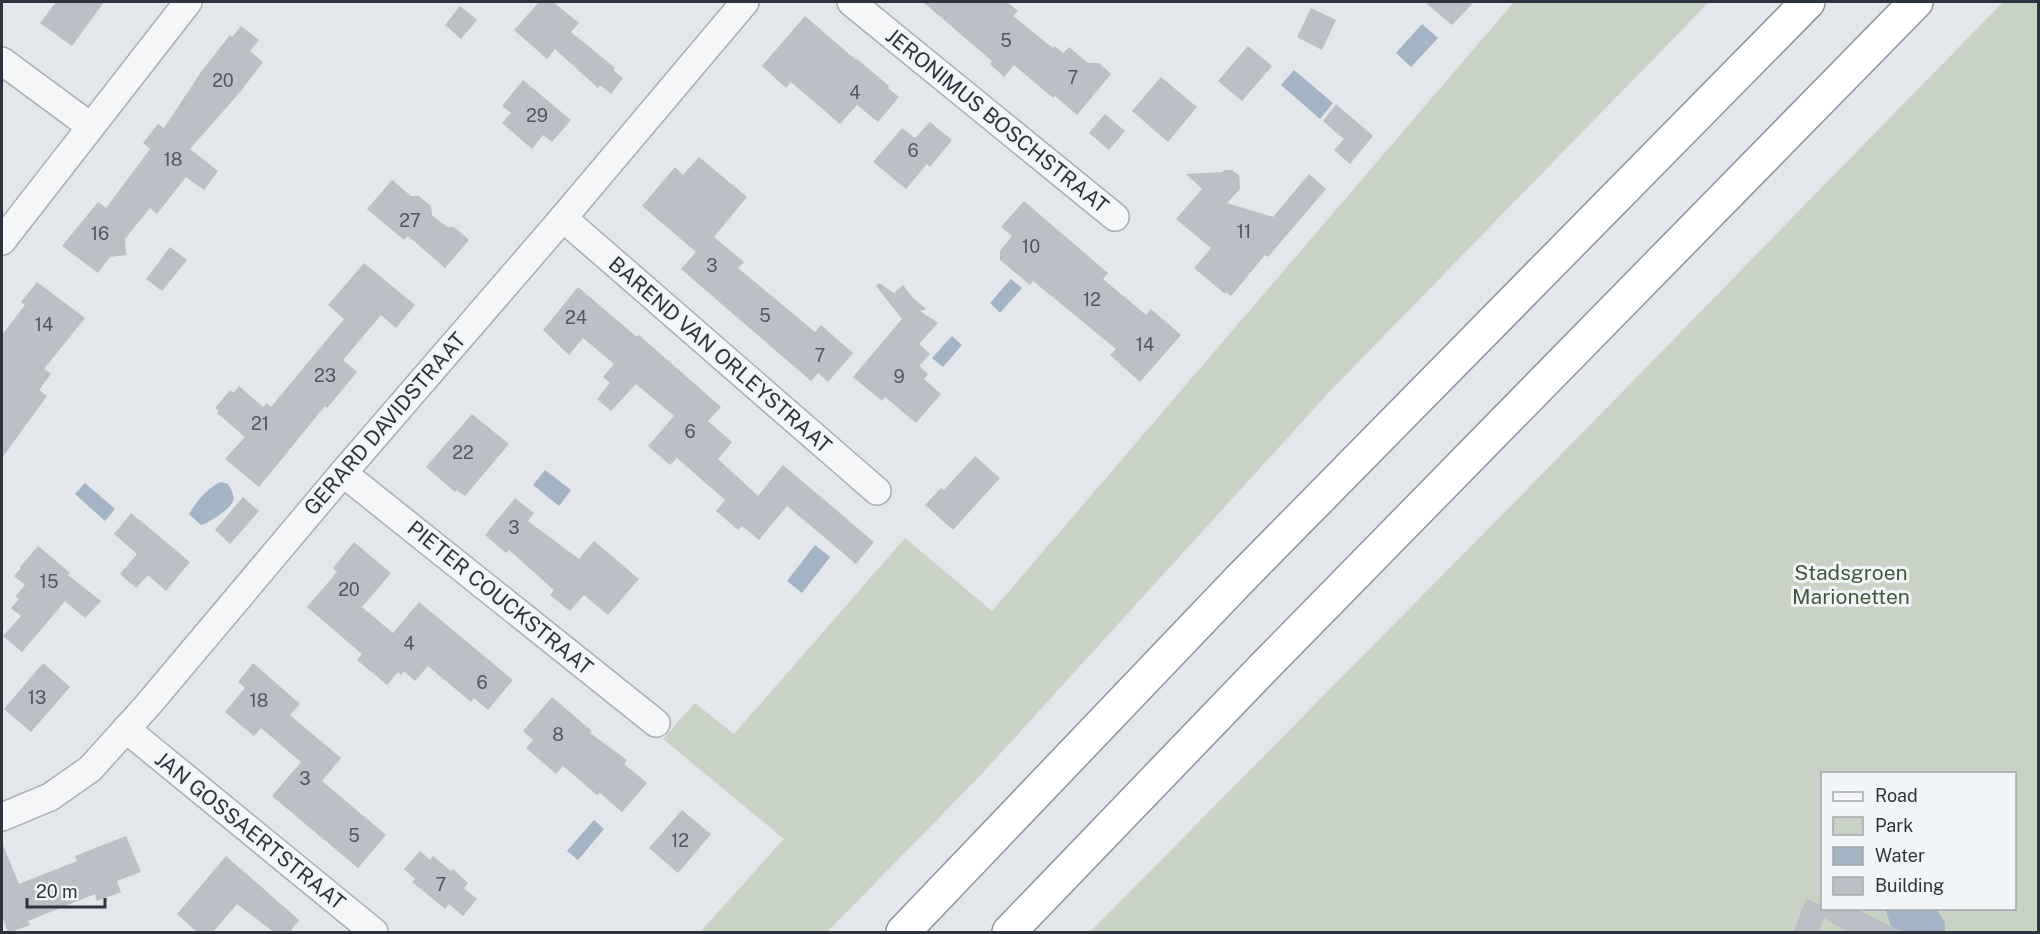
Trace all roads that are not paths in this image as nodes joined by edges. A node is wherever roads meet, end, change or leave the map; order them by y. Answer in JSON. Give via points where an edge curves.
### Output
{"nodes":[{"id":1,"x":188,"y":2,"type":"edge"},
{"id":2,"x":745,"y":2,"type":"edge"},
{"id":3,"x":851,"y":2,"type":"edge"},
{"id":4,"x":1808,"y":2,"type":"edge"},
{"id":5,"x":1916,"y":2,"type":"edge"},
{"id":6,"x":2,"y":61,"type":"edge"},
{"id":7,"x":90,"y":126,"type":"junction"},
{"id":8,"x":563,"y":218,"type":"junction"},
{"id":9,"x":1115,"y":218,"type":"dead end"},
{"id":10,"x":2,"y":241,"type":"edge"},
{"id":11,"x":343,"y":472,"type":"junction"},
{"id":12,"x":878,"y":491,"type":"dead end"},
{"id":13,"x":656,"y":723,"type":"dead end"},
{"id":14,"x":126,"y":729,"type":"junction"},
{"id":15,"x":2,"y":817,"type":"edge"},
{"id":16,"x":374,"y":933,"type":"edge"},
{"id":17,"x":903,"y":933,"type":"edge"},
{"id":18,"x":1009,"y":933,"type":"edge"}],
"edges":[{"from":1,"to":7,"type":"street"},
{"from":2,"to":8,"type":"street","name":"GERARD DAVIDSTRAAT"},
{"from":3,"to":9,"type":"street","name":"JERONIMUS BOSCHSTRAAT"},
{"from":4,"to":17,"type":"highway","via":[[1241,578]]},
{"from":5,"to":18,"type":"highway","via":[[1264,666]]},
{"from":6,"to":7,"type":"street"},
{"from":7,"to":10,"type":"street"},
{"from":8,"to":11,"type":"street","name":"GERARD DAVIDSTRAAT"},
{"from":8,"to":12,"type":"street","name":"BAREND VAN ORLEYSTRAAT"},
{"from":11,"to":13,"type":"street","name":"PIETER COUCKSTRAAT"},
{"from":11,"to":14,"type":"street","name":"GERARD DAVIDSTRAAT"},
{"from":14,"to":15,"type":"street","name":"GERARD DAVIDSTRAAT","via":[[90,769],[50,797]]},
{"from":14,"to":16,"type":"street","name":"JAN GOSSAERTSTRAAT"}]}
